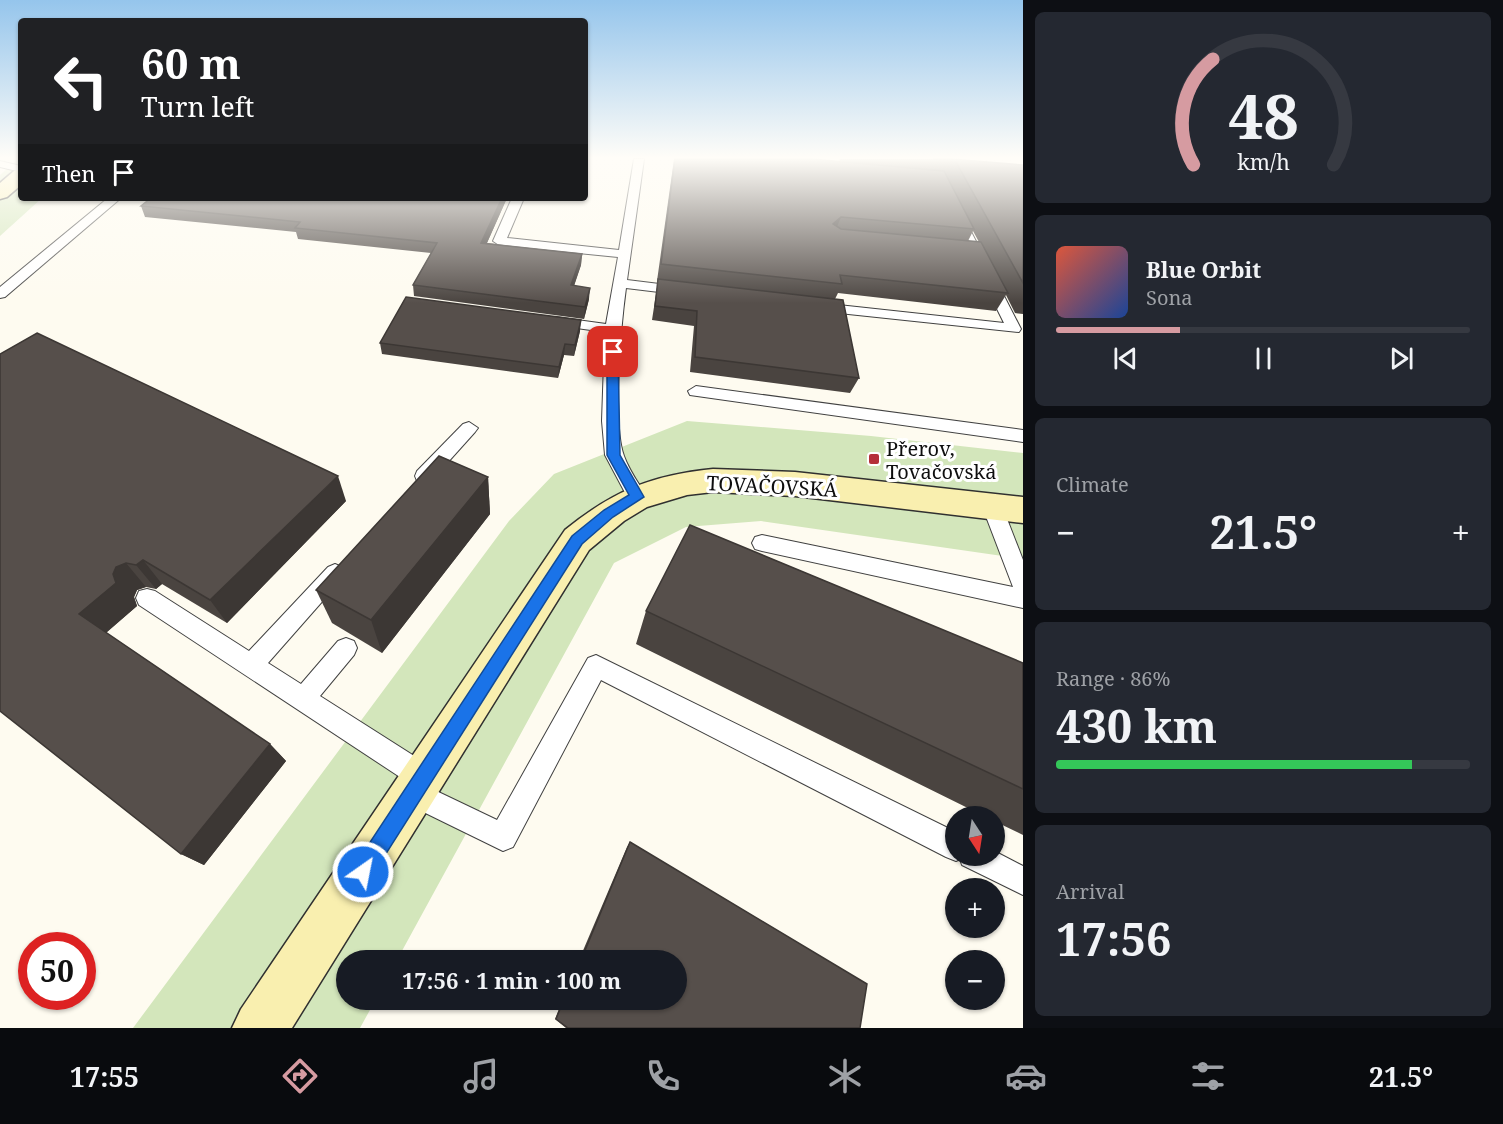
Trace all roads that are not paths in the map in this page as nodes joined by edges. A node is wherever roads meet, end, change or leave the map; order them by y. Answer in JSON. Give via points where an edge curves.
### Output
{"nodes":[{"id":1,"x":104,"y":207,"type":"edge"},
{"id":2,"x":514,"y":207,"type":"edge"},
{"id":3,"x":631,"y":207,"type":"edge"},
{"id":4,"x":952,"y":207,"type":"edge"},
{"id":5,"x":624,"y":254,"type":"junction"},
{"id":6,"x":620,"y":283,"type":"junction"},
{"id":7,"x":701,"y":293,"type":"edge"},
{"id":8,"x":0,"y":294,"type":"edge"},
{"id":9,"x":805,"y":305,"type":"edge"},
{"id":10,"x":545,"y":320,"type":"edge"},
{"id":11,"x":613,"y":329,"type":"junction"},
{"id":12,"x":696,"y":391,"type":"dead end"},
{"id":13,"x":469,"y":428,"type":"dead end"},
{"id":14,"x":1023,"y":436,"type":"edge"},
{"id":15,"x":412,"y":489,"type":"edge"},
{"id":16,"x":637,"y":497,"type":"junction"},
{"id":17,"x":1008,"y":508,"type":"edge"},
{"id":18,"x":762,"y":543,"type":"dead end"},
{"id":19,"x":348,"y":560,"type":"edge"},
{"id":20,"x":1023,"y":587,"type":"edge"},
{"id":21,"x":147,"y":598,"type":"dead end"},
{"id":22,"x":1023,"y":599,"type":"edge"},
{"id":23,"x":346,"y":648,"type":"dead end"},
{"id":24,"x":251,"y":666,"type":"junction"},
{"id":25,"x":303,"y":699,"type":"junction"},
{"id":26,"x":419,"y":786,"type":"junction"},
{"id":27,"x":945,"y":841,"type":"edge"},
{"id":28,"x":994,"y":866,"type":"edge"},
{"id":29,"x":1023,"y":881,"type":"edge"},
{"id":30,"x":260,"y":1028,"type":"edge"}],
"edges":[{"from":1,"to":8,"type":"lane"},
{"from":2,"to":5,"type":"lane","via":[[499,241]]},
{"from":3,"to":5,"type":"lane"},
{"from":4,"to":9,"type":"lane","via":[[970,254],[1014,329]]},
{"from":5,"to":6,"type":"lane"},
{"from":6,"to":7,"type":"lane"},
{"from":6,"to":11,"type":"lane"},
{"from":10,"to":11,"type":"lane"},
{"from":11,"to":16,"type":"lane","via":[[614,455]]},
{"from":12,"to":14,"type":"lane"},
{"from":13,"to":15,"type":"lane"},
{"from":16,"to":17,"type":"main road","name":"TOVAČOVSKÁ","via":[[693,483],[738,481]]},
{"from":16,"to":26,"type":"main road","name":"TOVAČOVSKÁ","via":[[609,513],[577,540]]},
{"from":17,"to":20,"type":"lane"},
{"from":18,"to":22,"type":"lane"},
{"from":19,"to":24,"type":"lane"},
{"from":21,"to":24,"type":"lane"},
{"from":23,"to":25,"type":"lane"},
{"from":24,"to":25,"type":"lane"},
{"from":25,"to":26,"type":"lane"},
{"from":26,"to":27,"type":"lane","via":[[503,837],[596,666]]},
{"from":26,"to":30,"type":"main road","name":"TOVAČOVSKÁ"},
{"from":28,"to":29,"type":"lane"}]}
